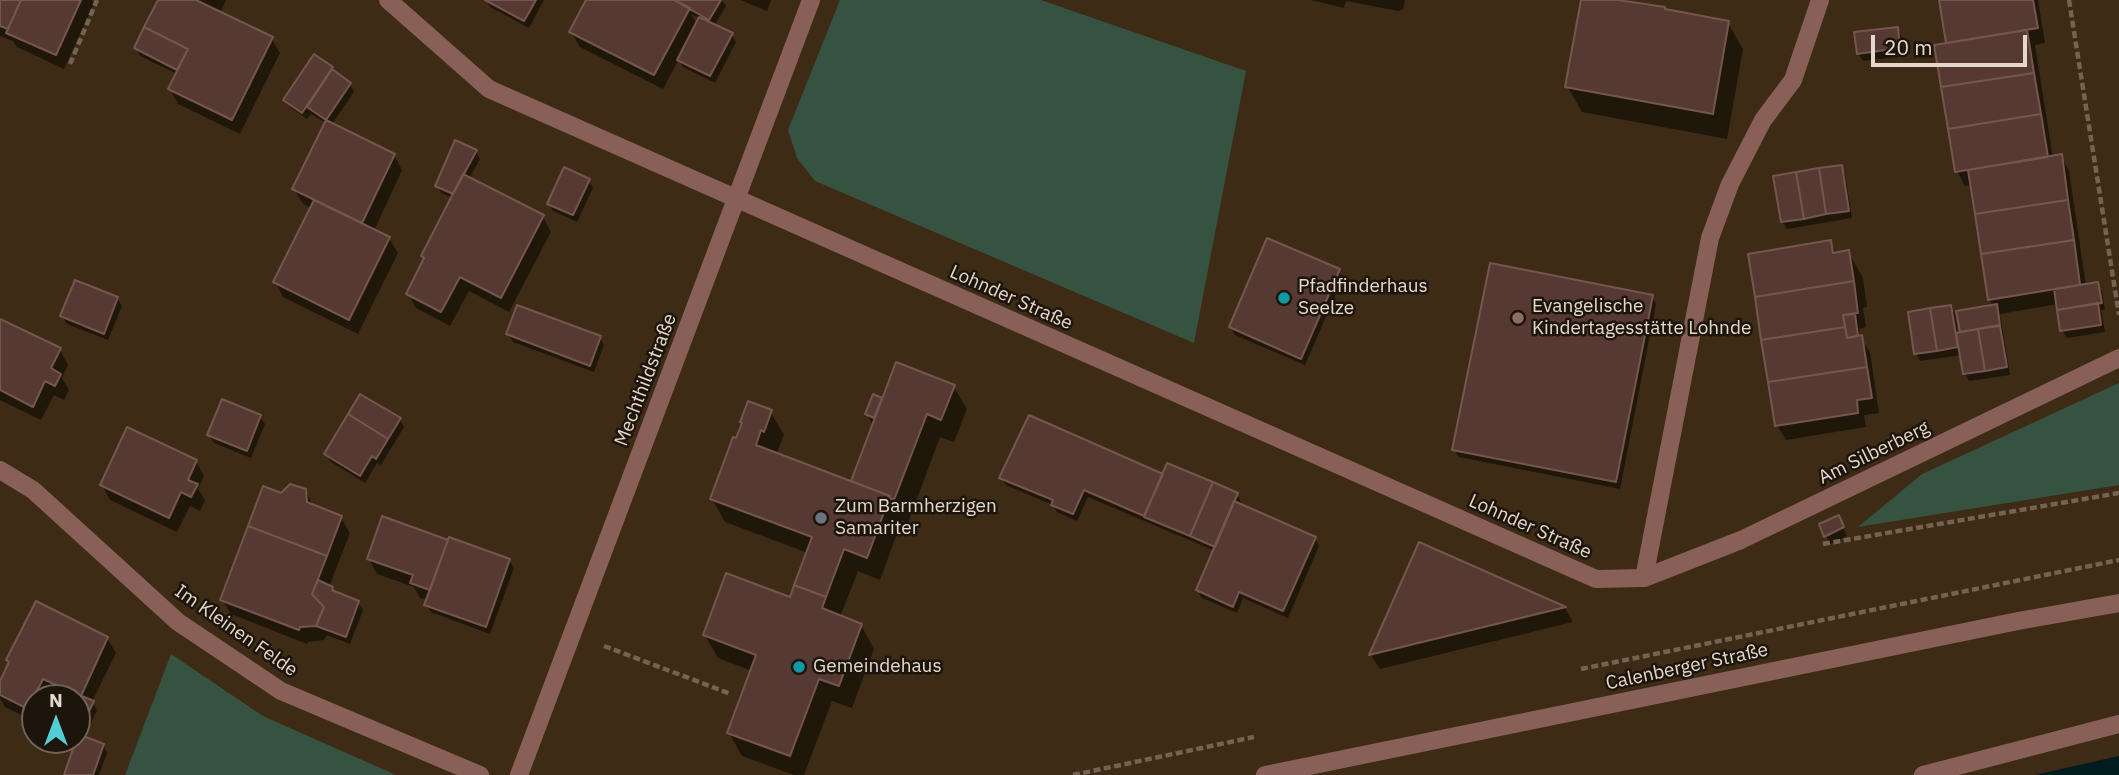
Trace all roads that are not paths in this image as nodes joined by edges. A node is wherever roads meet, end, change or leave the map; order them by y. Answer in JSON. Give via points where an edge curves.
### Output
{"nodes":[{"id":1,"x":388,"y":0,"type":"edge"},
{"id":2,"x":811,"y":0,"type":"edge"},
{"id":3,"x":1820,"y":0,"type":"edge"},
{"id":4,"x":737,"y":201,"type":"junction"},
{"id":5,"x":2119,"y":358,"type":"edge"},
{"id":6,"x":0,"y":470,"type":"edge"},
{"id":7,"x":1644,"y":578,"type":"junction"},
{"id":8,"x":2119,"y":603,"type":"edge"},
{"id":9,"x":2119,"y":724,"type":"edge"},
{"id":10,"x":480,"y":775,"type":"edge"},
{"id":11,"x":519,"y":775,"type":"edge"},
{"id":12,"x":1265,"y":775,"type":"edge"},
{"id":13,"x":1923,"y":775,"type":"edge"}],
"edges":[{"from":1,"to":4,"type":"street","name":"Lohnder Straße","via":[[489,89]]},
{"from":2,"to":4,"type":"street","name":"Mechthildstraße"},
{"from":3,"to":7,"type":"street","via":[[1793,80],[1763,120],[1730,184],[1710,238]]},
{"from":4,"to":7,"type":"street","name":"Lohnder Straße","via":[[1596,579]]},
{"from":4,"to":11,"type":"street","name":"Mechthildstraße"},
{"from":5,"to":7,"type":"street","name":"Am Silberberg","via":[[1741,541]]},
{"from":6,"to":10,"type":"street","name":"Im Kleinen Felde","via":[[33,490],[178,622],[281,691]]},
{"from":8,"to":12,"type":"street","name":"Calenberger Straße"},
{"from":9,"to":13,"type":"street"}]}
